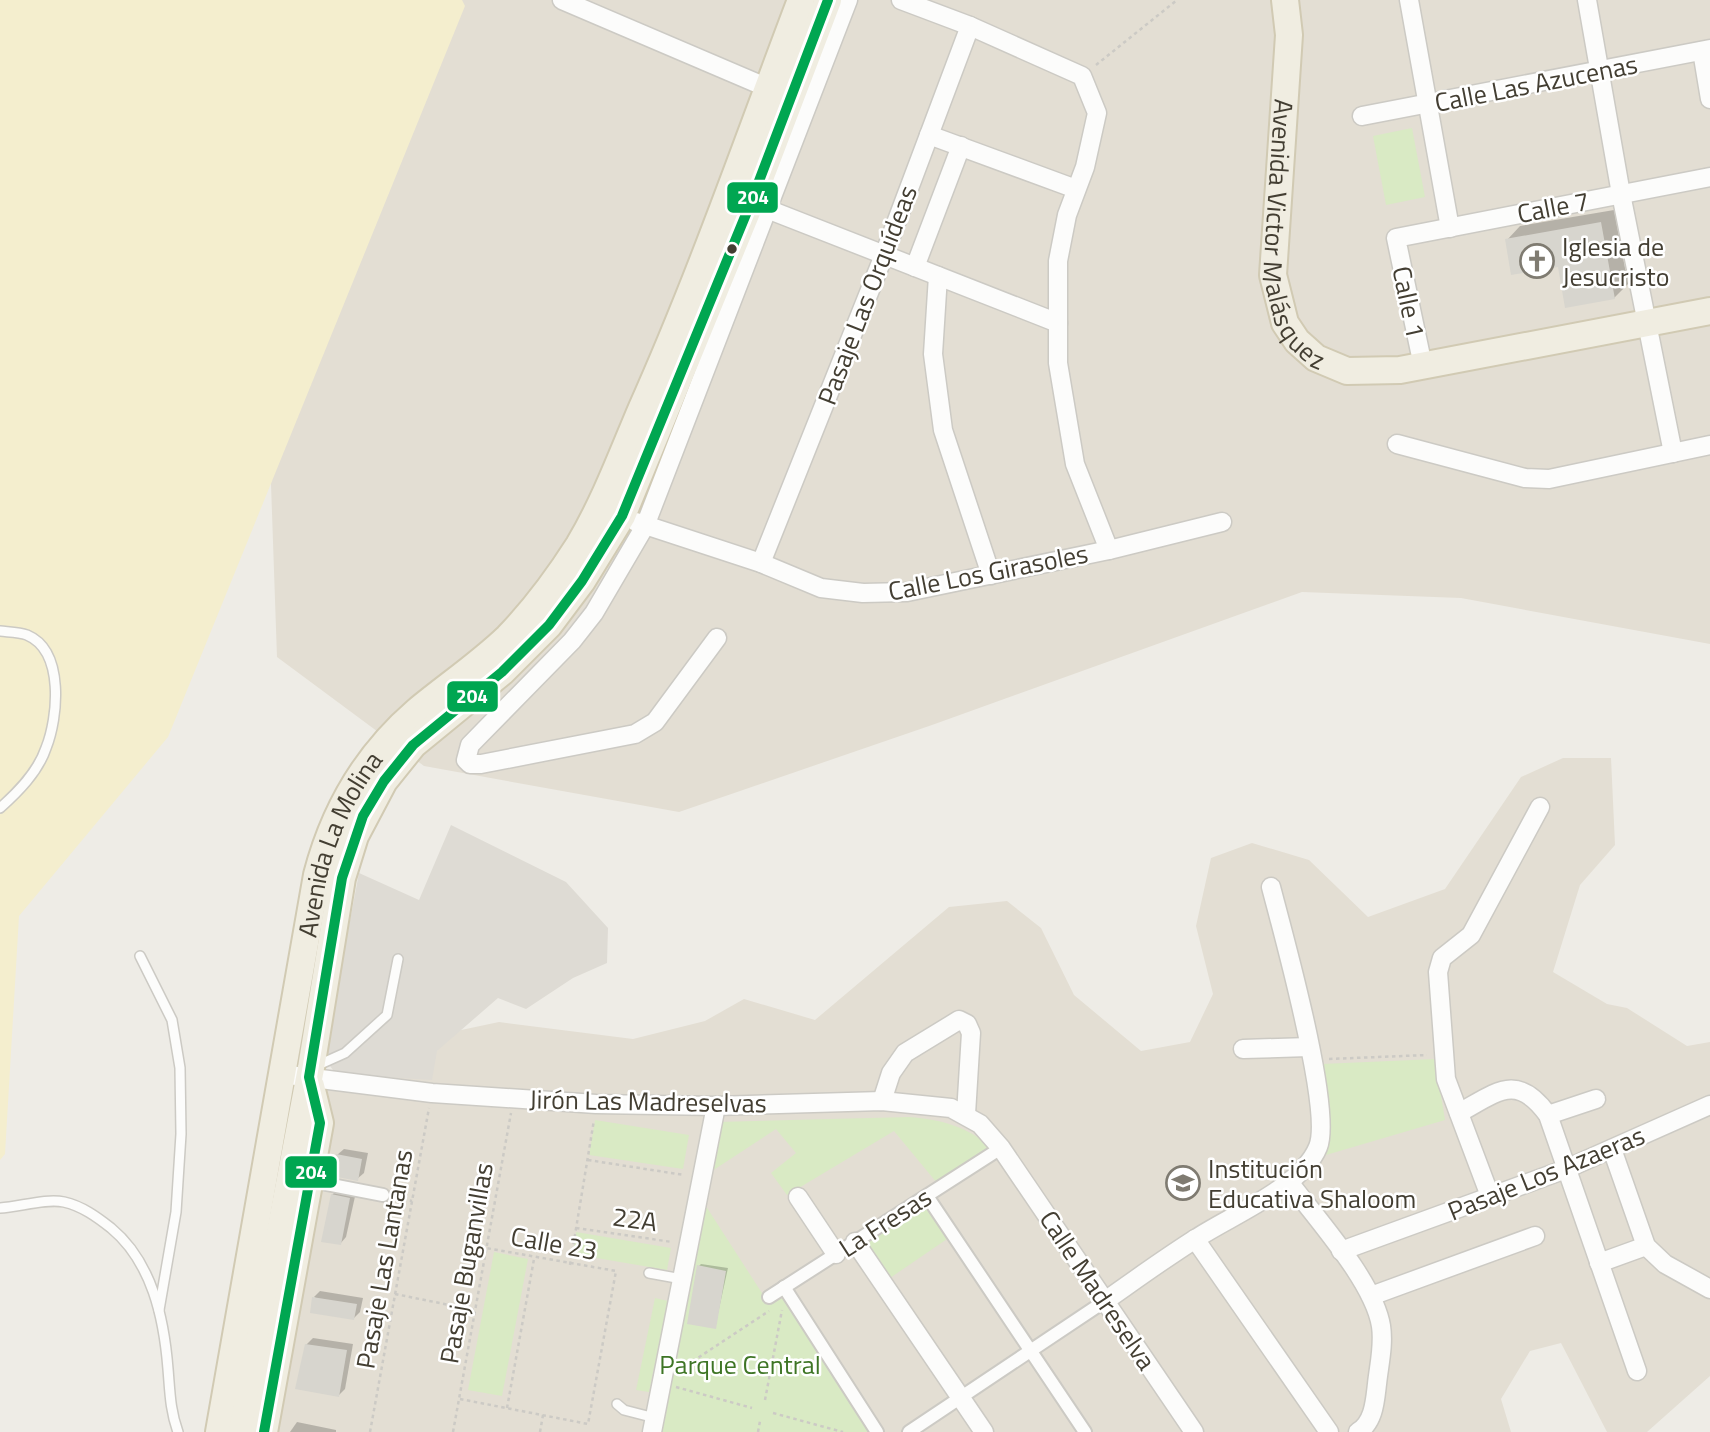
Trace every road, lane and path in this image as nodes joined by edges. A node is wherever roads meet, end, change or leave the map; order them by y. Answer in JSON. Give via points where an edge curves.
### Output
{"nodes":[{"id":1,"x":562,"y":0,"type":"edge"},
{"id":2,"x":801,"y":0,"type":"edge"},
{"id":3,"x":828,"y":0,"type":"edge"},
{"id":4,"x":848,"y":0,"type":"edge"},
{"id":5,"x":901,"y":0,"type":"edge"},
{"id":6,"x":1177,"y":0,"type":"edge"},
{"id":7,"x":1285,"y":0,"type":"edge"},
{"id":8,"x":1409,"y":0,"type":"edge"},
{"id":9,"x":1587,"y":0,"type":"edge"},
{"id":10,"x":970,"y":26,"type":"junction"},
{"id":11,"x":1706,"y":50,"type":"edge"},
{"id":12,"x":1601,"y":71,"type":"junction"},
{"id":13,"x":1082,"y":76,"type":"junction"},
{"id":14,"x":768,"y":88,"type":"junction"},
{"id":15,"x":1710,"y":99,"type":"edge"},
{"id":16,"x":1427,"y":104,"type":"junction"},
{"id":17,"x":1362,"y":116,"type":"dead end"},
{"id":18,"x":929,"y":135,"type":"junction"},
{"id":19,"x":961,"y":146,"type":"junction"},
{"id":20,"x":1710,"y":177,"type":"edge"},
{"id":21,"x":1076,"y":189,"type":"junction"},
{"id":22,"x":1621,"y":194,"type":"junction"},
{"id":23,"x":759,"y":206,"type":"junction"},
{"id":24,"x":1450,"y":228,"type":"junction"},
{"id":25,"x":1396,"y":238,"type":"joint"},
{"id":26,"x":884,"y":255,"type":"junction"},
{"id":27,"x":915,"y":267,"type":"junction"},
{"id":28,"x":938,"y":276,"type":"junction"},
{"id":29,"x":1710,"y":311,"type":"edge"},
{"id":30,"x":1058,"y":323,"type":"junction"},
{"id":31,"x":1648,"y":323,"type":"junction"},
{"id":32,"x":1423,"y":366,"type":"junction"},
{"id":33,"x":1397,"y":444,"type":"dead end"},
{"id":34,"x":1710,"y":445,"type":"edge"},
{"id":35,"x":1673,"y":453,"type":"junction"},
{"id":36,"x":623,"y":514,"type":"junction"},
{"id":37,"x":1222,"y":522,"type":"dead end"},
{"id":38,"x":1109,"y":550,"type":"junction"},
{"id":39,"x":761,"y":563,"type":"junction"},
{"id":40,"x":991,"y":575,"type":"junction"},
{"id":41,"x":0,"y":631,"type":"edge"},
{"id":42,"x":717,"y":638,"type":"dead end"},
{"id":43,"x":1540,"y":807,"type":"dead end"},
{"id":44,"x":0,"y":808,"type":"edge"},
{"id":45,"x":1271,"y":887,"type":"dead end"},
{"id":46,"x":140,"y":956,"type":"dead end"},
{"id":47,"x":398,"y":959,"type":"dead end"},
{"id":48,"x":1243,"y":1049,"type":"dead end"},
{"id":49,"x":1310,"y":1053,"type":"junction"},
{"id":50,"x":1446,"y":1055,"type":"junction"},
{"id":51,"x":310,"y":1072,"type":"junction"},
{"id":52,"x":281,"y":1074,"type":"junction"},
{"id":53,"x":432,"y":1093,"type":"junction"},
{"id":54,"x":1595,"y":1099,"type":"dead end"},
{"id":55,"x":513,"y":1100,"type":"junction"},
{"id":56,"x":882,"y":1101,"type":"junction"},
{"id":57,"x":596,"y":1104,"type":"junction"},
{"id":58,"x":1710,"y":1104,"type":"edge"},
{"id":59,"x":716,"y":1106,"type":"junction"},
{"id":60,"x":1460,"y":1113,"type":"junction"},
{"id":61,"x":966,"y":1114,"type":"junction"},
{"id":62,"x":1548,"y":1115,"type":"junction"},
{"id":63,"x":1001,"y":1148,"type":"junction"},
{"id":64,"x":1612,"y":1149,"type":"junction"},
{"id":65,"x":588,"y":1160,"type":"junction"},
{"id":66,"x":1566,"y":1169,"type":"junction"},
{"id":67,"x":701,"y":1177,"type":"junction"},
{"id":68,"x":311,"y":1181,"type":"junction"},
{"id":69,"x":1289,"y":1182,"type":"junction"},
{"id":70,"x":383,"y":1195,"type":"dead end"},
{"id":71,"x":927,"y":1196,"type":"junction"},
{"id":72,"x":1490,"y":1196,"type":"junction"},
{"id":73,"x":798,"y":1197,"type":"dead end"},
{"id":74,"x":0,"y":1208,"type":"edge"},
{"id":75,"x":576,"y":1228,"type":"junction"},
{"id":76,"x":1535,"y":1236,"type":"dead end"},
{"id":77,"x":1195,"y":1239,"type":"junction"},
{"id":78,"x":855,"y":1242,"type":"junction"},
{"id":79,"x":689,"y":1244,"type":"junction"},
{"id":80,"x":1646,"y":1246,"type":"junction"},
{"id":81,"x":486,"y":1248,"type":"junction"},
{"id":82,"x":1341,"y":1251,"type":"junction"},
{"id":83,"x":836,"y":1254,"type":"junction"},
{"id":84,"x":534,"y":1259,"type":"junction"},
{"id":85,"x":1599,"y":1263,"type":"junction"},
{"id":86,"x":570,"y":1265,"type":"junction"},
{"id":87,"x":649,"y":1273,"type":"dead end"},
{"id":88,"x":682,"y":1279,"type":"junction"},
{"id":89,"x":1710,"y":1289,"type":"edge"},
{"id":90,"x":395,"y":1294,"type":"junction"},
{"id":91,"x":784,"y":1294,"type":"junction"},
{"id":92,"x":1371,"y":1296,"type":"junction"},
{"id":93,"x":1105,"y":1301,"type":"junction"},
{"id":94,"x":772,"y":1302,"type":"joint"},
{"id":95,"x":159,"y":1310,"type":"junction"},
{"id":96,"x":475,"y":1310,"type":"junction"},
{"id":97,"x":1030,"y":1352,"type":"junction"},
{"id":98,"x":679,"y":1370,"type":"dead end"},
{"id":99,"x":1637,"y":1371,"type":"dead end"},
{"id":100,"x":674,"y":1379,"type":"dead end"},
{"id":101,"x":673,"y":1386,"type":"junction"},
{"id":102,"x":670,"y":1397,"type":"dead end"},
{"id":103,"x":961,"y":1398,"type":"junction"},
{"id":104,"x":460,"y":1399,"type":"junction"},
{"id":105,"x":765,"y":1400,"type":"dead end"},
{"id":106,"x":617,"y":1404,"type":"dead end"},
{"id":107,"x":507,"y":1408,"type":"junction"},
{"id":108,"x":752,"y":1408,"type":"dead end"},
{"id":109,"x":773,"y":1413,"type":"dead end"},
{"id":110,"x":543,"y":1415,"type":"junction"},
{"id":111,"x":760,"y":1421,"type":"dead end"},
{"id":112,"x":654,"y":1425,"type":"edge"},
{"id":113,"x":178,"y":1432,"type":"edge"},
{"id":114,"x":219,"y":1432,"type":"edge"},
{"id":115,"x":242,"y":1432,"type":"edge"},
{"id":116,"x":264,"y":1432,"type":"edge"},
{"id":117,"x":370,"y":1432,"type":"edge"},
{"id":118,"x":453,"y":1432,"type":"edge"},
{"id":119,"x":540,"y":1432,"type":"edge"},
{"id":120,"x":758,"y":1432,"type":"edge"},
{"id":121,"x":843,"y":1432,"type":"edge"},
{"id":122,"x":877,"y":1432,"type":"edge"},
{"id":123,"x":909,"y":1432,"type":"edge"},
{"id":124,"x":984,"y":1432,"type":"edge"},
{"id":125,"x":1085,"y":1432,"type":"edge"},
{"id":126,"x":1194,"y":1432,"type":"edge"},
{"id":127,"x":1329,"y":1432,"type":"edge"},
{"id":128,"x":1358,"y":1432,"type":"edge"}],
"edges":[{"from":1,"to":14,"type":"street"},
{"from":2,"to":14,"type":"main road","name":"Avenida La Molina"},
{"from":3,"to":23,"type":"main road","name":"Avenida La Molina"},
{"from":4,"to":23,"type":"street"},
{"from":5,"to":10,"type":"street"},
{"from":6,"to":13,"type":"path"},
{"from":7,"to":32,"type":"main road","name":"Avenida Victor Malásquez","via":[[1289,35],[1273,265],[1279,308],[1297,341],[1336,368],[1371,372]]},
{"from":8,"to":16,"type":"street"},
{"from":9,"to":12,"type":"street"},
{"from":10,"to":13,"type":"street"},
{"from":10,"to":18,"type":"street","name":"Pasaje Las Orquídeas"},
{"from":11,"to":12,"type":"street","name":"Calle Las Azucenas"},
{"from":11,"to":15,"type":"street"},
{"from":12,"to":16,"type":"street","name":"Calle Las Azucenas"},
{"from":12,"to":22,"type":"street"},
{"from":13,"to":21,"type":"street","via":[[1097,113]]},
{"from":14,"to":36,"type":"main road","name":"Avenida La Molina","via":[[665,356]]},
{"from":16,"to":17,"type":"street","name":"Calle Las Azucenas"},
{"from":16,"to":24,"type":"street"},
{"from":18,"to":19,"type":"street"},
{"from":18,"to":26,"type":"street","name":"Pasaje Las Orquídeas"},
{"from":19,"to":21,"type":"street"},
{"from":19,"to":27,"type":"street"},
{"from":20,"to":22,"type":"street","name":"Calle 7"},
{"from":21,"to":30,"type":"street","via":[[1058,261]]},
{"from":22,"to":24,"type":"street","name":"Calle 7"},
{"from":22,"to":31,"type":"street"},
{"from":23,"to":26,"type":"street"},
{"from":23,"to":36,"type":"main road","name":"Avenida La Molina"},
{"from":24,"to":25,"type":"street","name":"Calle 7"},
{"from":25,"to":32,"type":"street","name":"Calle 1"},
{"from":26,"to":27,"type":"street"},
{"from":26,"to":39,"type":"street","name":"Pasaje Las Orquídeas"},
{"from":27,"to":28,"type":"street"},
{"from":28,"to":30,"type":"street"},
{"from":28,"to":40,"type":"street","via":[[933,354],[943,430]]},
{"from":29,"to":31,"type":"main road","name":"Avenida Victor Malásquez"},
{"from":30,"to":38,"type":"street","via":[[1058,363],[1075,464]]},
{"from":31,"to":32,"type":"main road","name":"Avenida Victor Malásquez"},
{"from":31,"to":35,"type":"street"},
{"from":33,"to":35,"type":"street","via":[[1525,478],[1549,479]]},
{"from":34,"to":35,"type":"street"},
{"from":36,"to":39,"type":"street","name":"Calle Los Girasoles"},
{"from":36,"to":42,"type":"street","via":[[594,613],[470,745],[466,760],[481,764],[635,734],[655,722]]},
{"from":36,"to":51,"type":"main road","name":"Avenida La Molina","via":[[582,582],[549,625],[502,672],[413,745],[373,798],[342,877]]},
{"from":36,"to":52,"type":"main road","name":"Avenida La Molina","via":[[572,555],[526,618],[492,651],[401,726],[347,795],[317,875]]},
{"from":37,"to":38,"type":"street","name":"Calle Los Girasoles"},
{"from":38,"to":40,"type":"street","name":"Calle Los Girasoles"},
{"from":39,"to":40,"type":"street","name":"Calle Los Girasoles","via":[[821,588],[863,593],[907,592]]},
{"from":41,"to":44,"type":"lane","via":[[27,635],[43,648],[58,681],[47,748],[35,769]]},
{"from":43,"to":50,"type":"street","via":[[1471,935],[1439,963]]},
{"from":45,"to":49,"type":"street"},
{"from":46,"to":95,"type":"lane","via":[[172,1020],[180,1068],[176,1212]]},
{"from":47,"to":51,"type":"lane","via":[[387,1015],[378,1027],[345,1054]]},
{"from":48,"to":49,"type":"street"},
{"from":49,"to":50,"type":"path"},
{"from":49,"to":69,"type":"street","via":[[1322,1125],[1319,1145]]},
{"from":50,"to":60,"type":"street","via":[[1446,1079]]},
{"from":51,"to":52,"type":"street","name":"Jirón Las Madreselvas"},
{"from":51,"to":53,"type":"street","name":"Jirón Las Madreselvas"},
{"from":51,"to":68,"type":"main road","name":"Avenida La Molina","via":[[320,1123]]},
{"from":51,"to":115,"type":"main road","name":"Avenida La Molina"},
{"from":52,"to":114,"type":"main road","name":"Avenida La Molina"},
{"from":53,"to":55,"type":"street","name":"Jirón Las Madreselvas"},
{"from":53,"to":90,"type":"path","name":"Pasaje Las Lantanas"},
{"from":54,"to":62,"type":"street"},
{"from":55,"to":57,"type":"street","name":"Jirón Las Madreselvas"},
{"from":55,"to":81,"type":"path","name":"Pasaje Buganvillas"},
{"from":56,"to":59,"type":"street","name":"Jirón Las Madreselvas"},
{"from":56,"to":61,"type":"street","name":"Jirón Las Madreselvas","via":[[951,1108]]},
{"from":56,"to":61,"type":"street","via":[[891,1073],[905,1053],[950,1023],[964,1021],[971,1033]]},
{"from":57,"to":59,"type":"street","name":"Jirón Las Madreselvas"},
{"from":57,"to":65,"type":"path"},
{"from":58,"to":64,"type":"street","name":"Pasaje Los Azaeras"},
{"from":59,"to":67,"type":"street"},
{"from":60,"to":62,"type":"street","via":[[1503,1088],[1527,1093]]},
{"from":60,"to":72,"type":"street"},
{"from":61,"to":63,"type":"street","name":"Jirón Las Madreselvas"},
{"from":62,"to":66,"type":"street"},
{"from":63,"to":71,"type":"street","name":"La Fresas"},
{"from":63,"to":93,"type":"street","name":"Calle Madreselva"},
{"from":64,"to":66,"type":"street","name":"Pasaje Los Azaeras"},
{"from":64,"to":80,"type":"street"},
{"from":65,"to":67,"type":"path"},
{"from":65,"to":75,"type":"path"},
{"from":66,"to":72,"type":"street","name":"Pasaje Los Azaeras"},
{"from":66,"to":85,"type":"street"},
{"from":67,"to":79,"type":"street"},
{"from":68,"to":70,"type":"street"},
{"from":68,"to":116,"type":"main road","name":"Avenida La Molina"},
{"from":69,"to":77,"type":"street"},
{"from":69,"to":82,"type":"street"},
{"from":71,"to":78,"type":"street","name":"La Fresas"},
{"from":71,"to":97,"type":"street"},
{"from":72,"to":82,"type":"street","name":"Pasaje Los Azaeras"},
{"from":73,"to":83,"type":"street"},
{"from":74,"to":95,"type":"lane","via":[[62,1201],[93,1213],[124,1238],[139,1260]]},
{"from":75,"to":79,"type":"path","name":"22A"},
{"from":75,"to":86,"type":"path"},
{"from":76,"to":92,"type":"street"},
{"from":77,"to":93,"type":"street"},
{"from":77,"to":127,"type":"street"},
{"from":78,"to":83,"type":"street","name":"La Fresas"},
{"from":78,"to":103,"type":"street"},
{"from":79,"to":88,"type":"street"},
{"from":80,"to":85,"type":"street"},
{"from":80,"to":89,"type":"street","via":[[1665,1264]]},
{"from":81,"to":84,"type":"path","name":"Calle 23"},
{"from":81,"to":96,"type":"path","name":"Pasaje Buganvillas"},
{"from":82,"to":92,"type":"street"},
{"from":83,"to":91,"type":"street","name":"La Fresas"},
{"from":84,"to":86,"type":"path","name":"Calle 23"},
{"from":84,"to":107,"type":"path"},
{"from":85,"to":99,"type":"street"},
{"from":86,"to":110,"type":"path","name":"Calle 23","via":[[616,1271],[588,1424]]},
{"from":87,"to":88,"type":"lane"},
{"from":88,"to":112,"type":"street"},
{"from":90,"to":96,"type":"path"},
{"from":90,"to":117,"type":"path","name":"Pasaje Las Lantanas"},
{"from":91,"to":94,"type":"street","name":"La Fresas"},
{"from":91,"to":105,"type":"path"},
{"from":91,"to":122,"type":"street"},
{"from":92,"to":128,"type":"street","via":[[1381,1324],[1382,1345],[1373,1412]]},
{"from":93,"to":97,"type":"street"},
{"from":93,"to":126,"type":"street","name":"Calle Madreselva"},
{"from":94,"to":98,"type":"path"},
{"from":95,"to":113,"type":"lane","via":[[170,1409]]},
{"from":96,"to":104,"type":"path","name":"Pasaje Buganvillas"},
{"from":97,"to":103,"type":"street"},
{"from":97,"to":125,"type":"street"},
{"from":100,"to":101,"type":"path"},
{"from":101,"to":102,"type":"path"},
{"from":101,"to":108,"type":"path"},
{"from":103,"to":123,"type":"street"},
{"from":103,"to":124,"type":"street"},
{"from":104,"to":107,"type":"path"},
{"from":104,"to":118,"type":"path","name":"Pasaje Buganvillas"},
{"from":106,"to":112,"type":"lane"},
{"from":107,"to":110,"type":"path"},
{"from":109,"to":121,"type":"path"},
{"from":110,"to":119,"type":"path"},
{"from":111,"to":120,"type":"path"}]}
